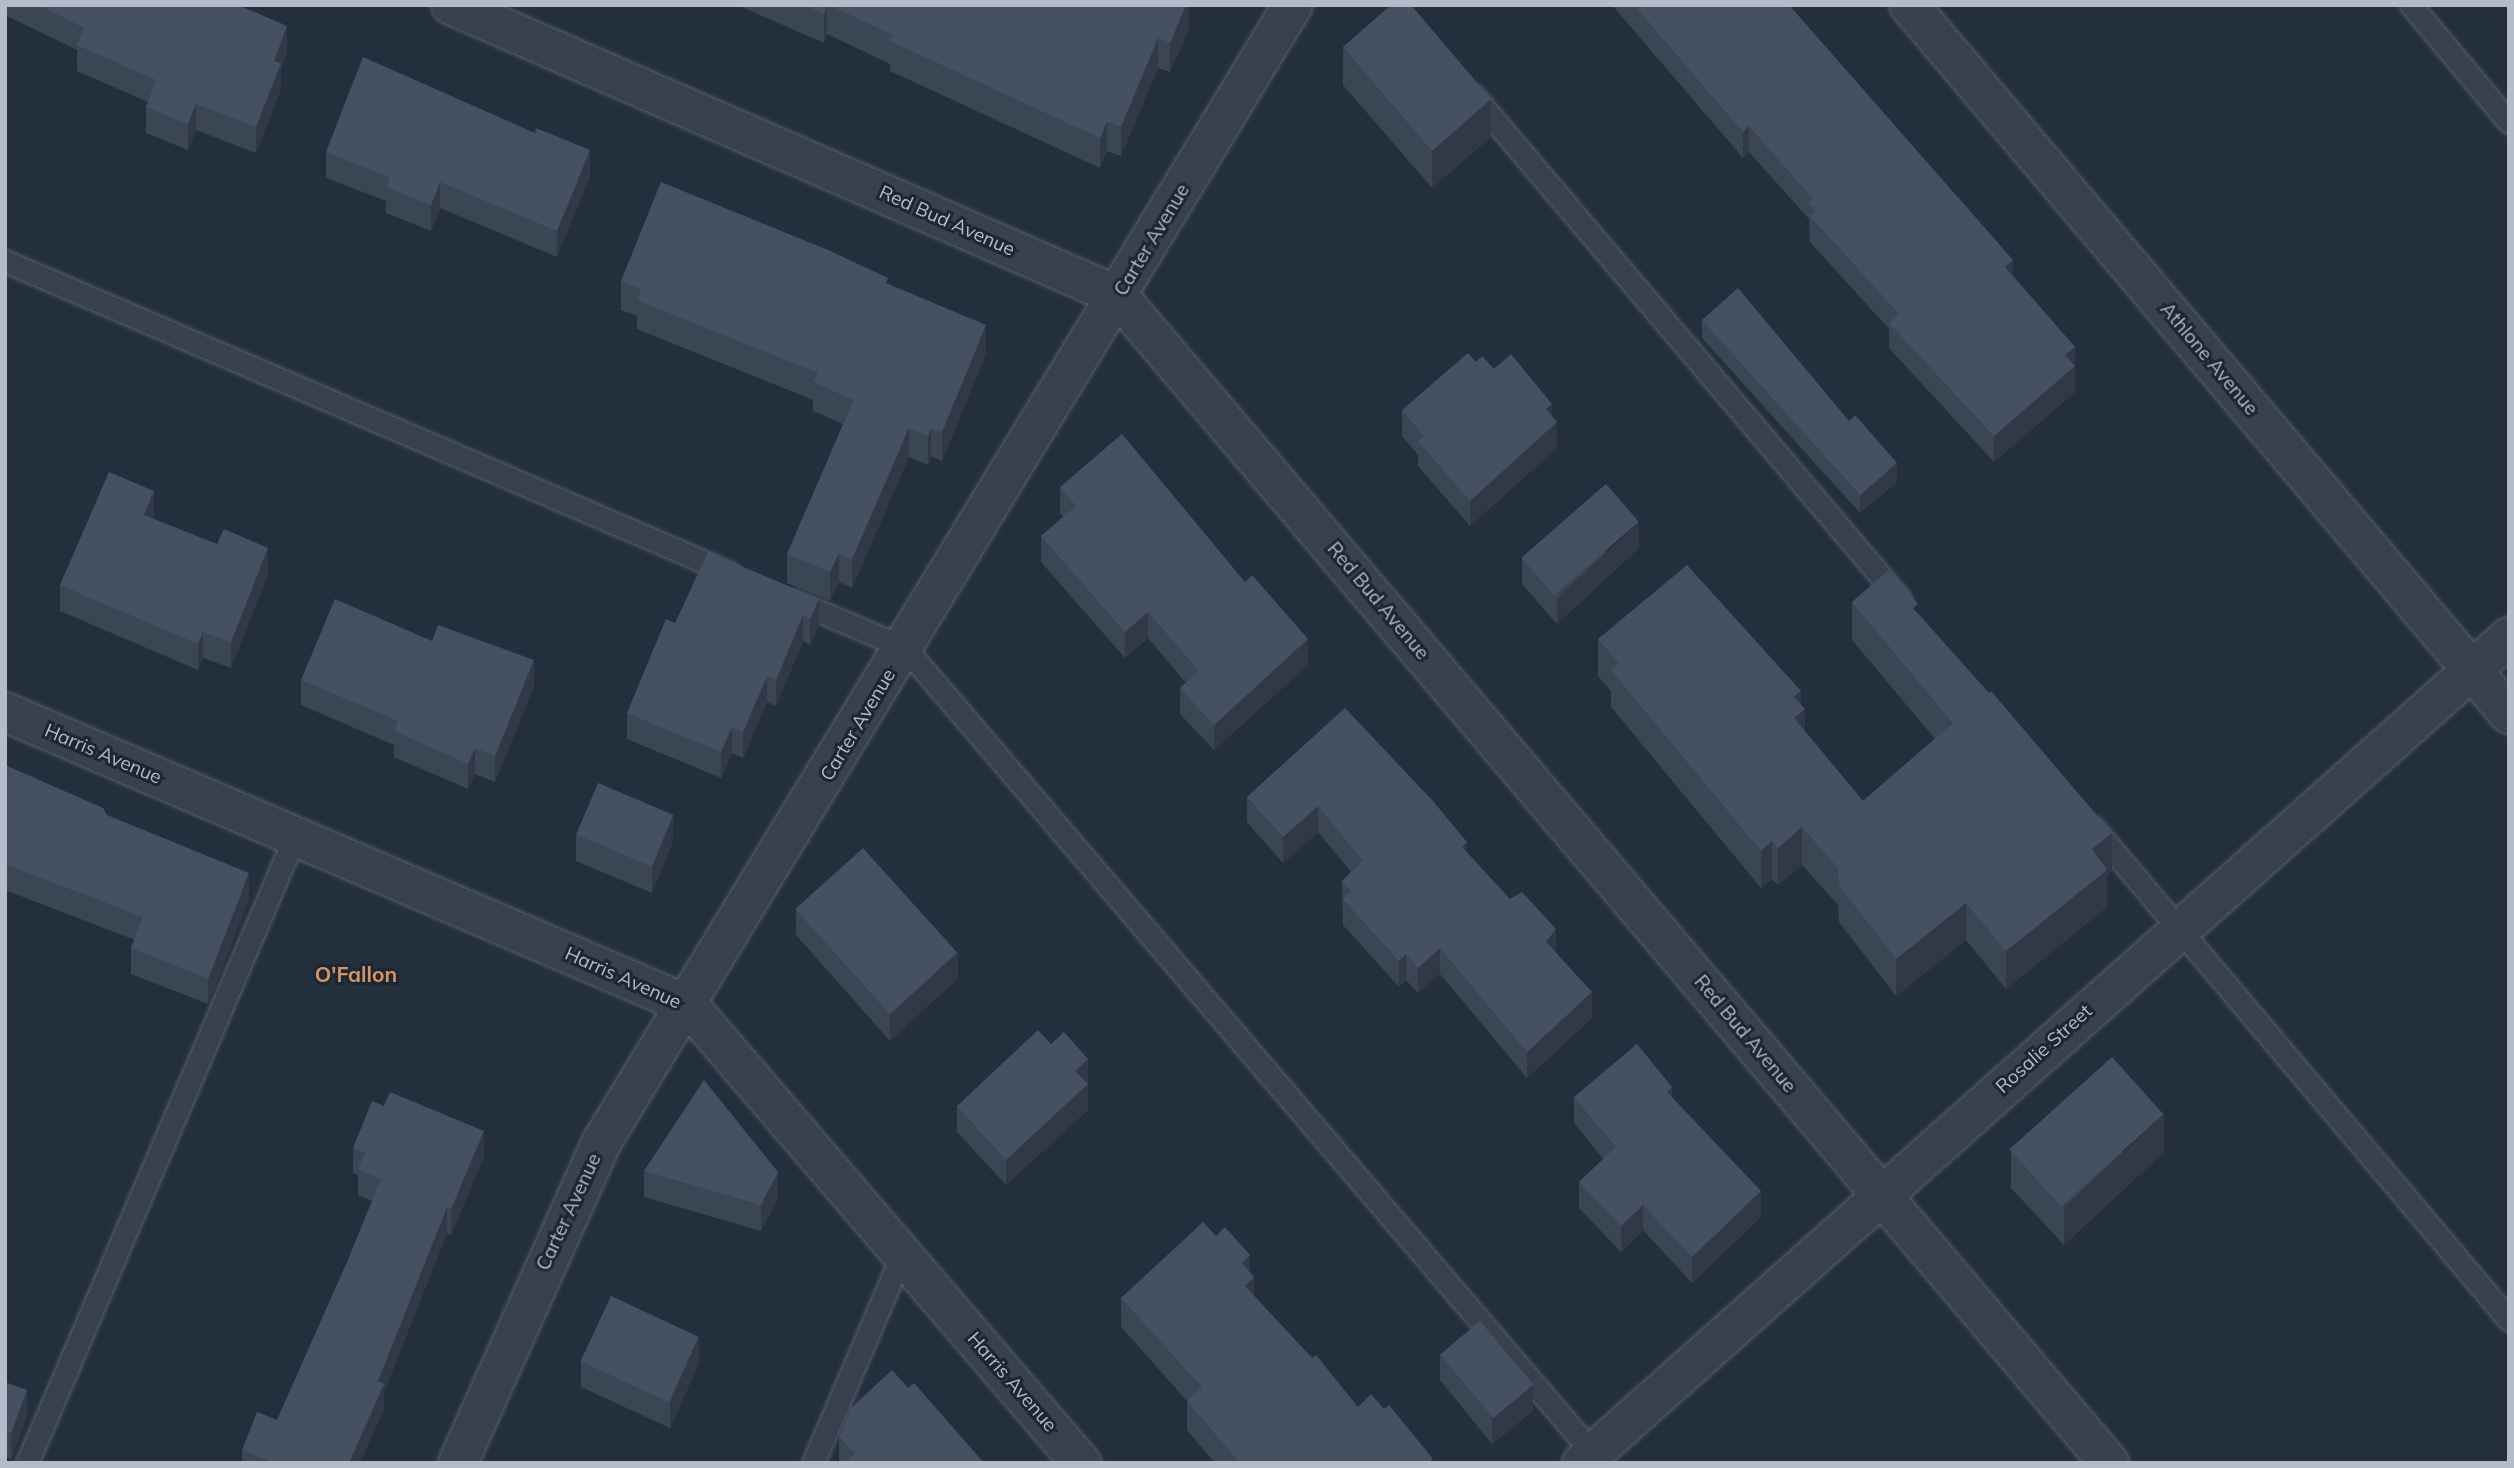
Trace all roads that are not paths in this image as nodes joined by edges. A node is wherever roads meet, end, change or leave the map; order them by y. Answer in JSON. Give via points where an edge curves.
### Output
{"nodes":[{"id":1,"x":450,"y":5,"type":"edge"},
{"id":2,"x":1293,"y":5,"type":"edge"},
{"id":3,"x":1909,"y":5,"type":"edge"},
{"id":4,"x":2411,"y":5,"type":"edge"},
{"id":5,"x":1460,"y":79,"type":"edge"},
{"id":6,"x":2509,"y":122,"type":"edge"},
{"id":7,"x":5,"y":261,"type":"edge"},
{"id":8,"x":1118,"y":296,"type":"junction"},
{"id":9,"x":748,"y":581,"type":"edge"},
{"id":10,"x":774,"y":592,"type":"edge"},
{"id":11,"x":1917,"y":620,"type":"edge"},
{"id":12,"x":2509,"y":637,"type":"edge"},
{"id":13,"x":905,"y":648,"type":"junction"},
{"id":14,"x":2472,"y":670,"type":"junction"},
{"id":15,"x":5,"y":712,"type":"edge"},
{"id":16,"x":2509,"y":714,"type":"edge"},
{"id":17,"x":2079,"y":811,"type":"edge"},
{"id":18,"x":295,"y":836,"type":"junction"},
{"id":19,"x":2179,"y":929,"type":"junction"},
{"id":20,"x":688,"y":1005,"type":"junction"},
{"id":21,"x":1881,"y":1193,"type":"junction"},
{"id":22,"x":902,"y":1254,"type":"junction"},
{"id":23,"x":2509,"y":1320,"type":"edge"},
{"id":24,"x":1592,"y":1460,"type":"edge"},
{"id":25,"x":27,"y":1463,"type":"edge"},
{"id":26,"x":458,"y":1463,"type":"edge"},
{"id":27,"x":813,"y":1463,"type":"edge"},
{"id":28,"x":1080,"y":1463,"type":"edge"},
{"id":29,"x":2109,"y":1463,"type":"edge"}],
"edges":[{"from":1,"to":8,"type":"street","name":"Red Bud Avenue"},
{"from":2,"to":8,"type":"street","name":"Carter Avenue"},
{"from":3,"to":14,"type":"street","name":"Athlone Avenue"},
{"from":4,"to":6,"type":"lane"},
{"from":5,"to":11,"type":"lane"},
{"from":7,"to":9,"type":"lane"},
{"from":8,"to":13,"type":"street","name":"Carter Avenue"},
{"from":8,"to":21,"type":"street","name":"Red Bud Avenue"},
{"from":10,"to":13,"type":"lane"},
{"from":12,"to":14,"type":"street","name":"Rosalie Street"},
{"from":13,"to":20,"type":"street","name":"Carter Avenue"},
{"from":13,"to":24,"type":"lane"},
{"from":14,"to":16,"type":"street","name":"Athlone Avenue"},
{"from":14,"to":19,"type":"street","name":"Rosalie Street"},
{"from":15,"to":18,"type":"street","name":"Harris Avenue"},
{"from":17,"to":19,"type":"lane"},
{"from":18,"to":20,"type":"street","name":"Harris Avenue"},
{"from":18,"to":25,"type":"lane"},
{"from":19,"to":21,"type":"street","name":"Rosalie Street"},
{"from":19,"to":23,"type":"lane"},
{"from":20,"to":22,"type":"street","name":"Harris Avenue"},
{"from":20,"to":26,"type":"street","name":"Carter Avenue","via":[[601,1143]]},
{"from":21,"to":24,"type":"street","name":"Rosalie Street"},
{"from":21,"to":29,"type":"street","name":"Red Bud Avenue"},
{"from":22,"to":27,"type":"lane"},
{"from":22,"to":28,"type":"street","name":"Harris Avenue"}]}
